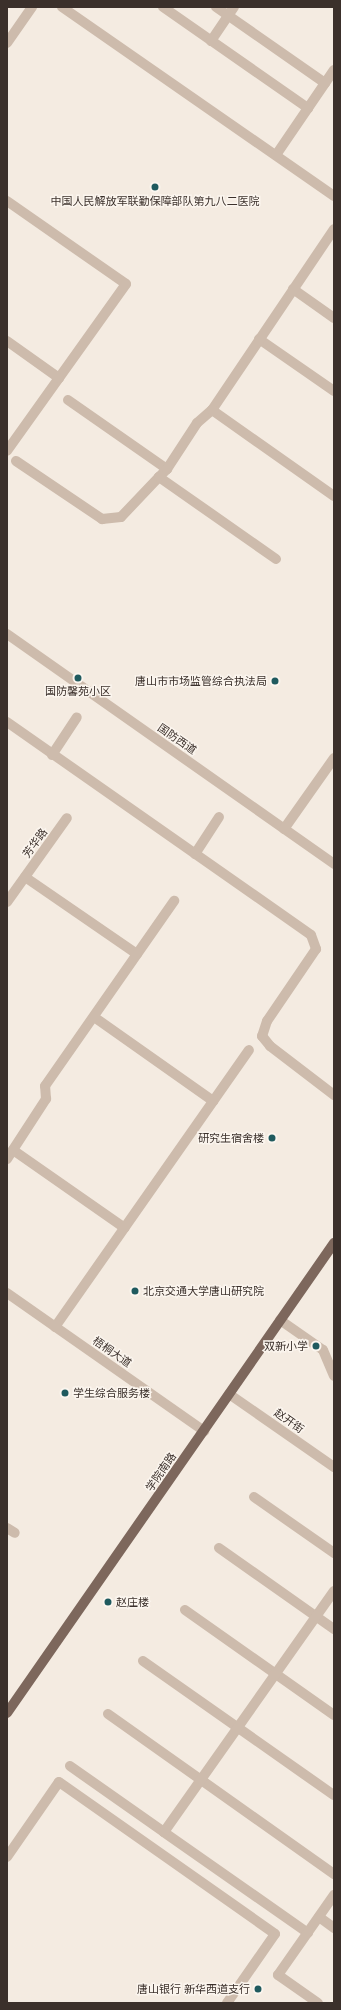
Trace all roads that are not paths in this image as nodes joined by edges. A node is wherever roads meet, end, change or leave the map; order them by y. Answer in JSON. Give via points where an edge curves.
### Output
{"nodes":[{"id":1,"x":32,"y":7,"type":"edge"},
{"id":2,"x":62,"y":7,"type":"edge"},
{"id":3,"x":163,"y":7,"type":"edge"},
{"id":4,"x":216,"y":7,"type":"edge"},
{"id":5,"x":231,"y":11,"type":"edge"},
{"id":6,"x":211,"y":41,"type":"junction"},
{"id":7,"x":7,"y":43,"type":"edge"},
{"id":8,"x":334,"y":70,"type":"edge"},
{"id":9,"x":325,"y":83,"type":"junction"},
{"id":10,"x":308,"y":108,"type":"junction"},
{"id":11,"x":276,"y":155,"type":"junction"},
{"id":12,"x":334,"y":196,"type":"edge"},
{"id":13,"x":7,"y":201,"type":"edge"},
{"id":14,"x":333,"y":233,"type":"edge"},
{"id":15,"x":293,"y":289,"type":"junction"},
{"id":16,"x":334,"y":318,"type":"edge"},
{"id":17,"x":259,"y":339,"type":"junction"},
{"id":18,"x":7,"y":341,"type":"edge"},
{"id":19,"x":59,"y":378,"type":"junction"},
{"id":20,"x":334,"y":391,"type":"edge"},
{"id":21,"x":68,"y":400,"type":"dead end"},
{"id":22,"x":212,"y":410,"type":"junction"},
{"id":23,"x":7,"y":451,"type":"edge"},
{"id":24,"x":16,"y":461,"type":"dead end"},
{"id":25,"x":167,"y":470,"type":"junction"},
{"id":26,"x":159,"y":477,"type":"junction"},
{"id":27,"x":334,"y":496,"type":"edge"},
{"id":28,"x":276,"y":559,"type":"dead end"},
{"id":29,"x":7,"y":634,"type":"edge"},
{"id":30,"x":77,"y":717,"type":"dead end"},
{"id":31,"x":7,"y":722,"type":"edge"},
{"id":32,"x":52,"y":755,"type":"junction"},
{"id":33,"x":334,"y":758,"type":"edge"},
{"id":34,"x":219,"y":817,"type":"dead end"},
{"id":35,"x":68,"y":818,"type":"dead end"},
{"id":36,"x":284,"y":829,"type":"junction"},
{"id":37,"x":195,"y":854,"type":"junction"},
{"id":38,"x":334,"y":864,"type":"edge"},
{"id":39,"x":25,"y":877,"type":"junction"},
{"id":40,"x":174,"y":901,"type":"dead end"},
{"id":41,"x":7,"y":902,"type":"edge"},
{"id":42,"x":137,"y":954,"type":"junction"},
{"id":43,"x":94,"y":1017,"type":"junction"},
{"id":44,"x":249,"y":1050,"type":"dead end"},
{"id":45,"x":334,"y":1095,"type":"edge"},
{"id":46,"x":213,"y":1101,"type":"junction"},
{"id":47,"x":13,"y":1150,"type":"junction"},
{"id":48,"x":7,"y":1159,"type":"edge"},
{"id":49,"x":125,"y":1228,"type":"junction"},
{"id":50,"x":334,"y":1243,"type":"edge"},
{"id":51,"x":7,"y":1293,"type":"edge"},
{"id":52,"x":280,"y":1320,"type":"junction"},
{"id":53,"x":55,"y":1327,"type":"junction"},
{"id":54,"x":334,"y":1376,"type":"edge"},
{"id":55,"x":229,"y":1394,"type":"junction"},
{"id":56,"x":204,"y":1431,"type":"junction"},
{"id":57,"x":334,"y":1468,"type":"edge"},
{"id":58,"x":254,"y":1497,"type":"dead end"},
{"id":59,"x":219,"y":1548,"type":"dead end"},
{"id":60,"x":334,"y":1553,"type":"edge"},
{"id":61,"x":334,"y":1591,"type":"edge"},
{"id":62,"x":185,"y":1610,"type":"dead end"},
{"id":63,"x":316,"y":1616,"type":"junction"},
{"id":64,"x":334,"y":1629,"type":"edge"},
{"id":65,"x":143,"y":1661,"type":"dead end"},
{"id":66,"x":276,"y":1674,"type":"junction"},
{"id":67,"x":7,"y":1713,"type":"edge"},
{"id":68,"x":108,"y":1714,"type":"dead end"},
{"id":69,"x":334,"y":1715,"type":"edge"},
{"id":70,"x":238,"y":1728,"type":"junction"},
{"id":71,"x":70,"y":1766,"type":"dead end"},
{"id":72,"x":201,"y":1780,"type":"junction"},
{"id":73,"x":334,"y":1795,"type":"edge"},
{"id":74,"x":164,"y":1832,"type":"junction"},
{"id":75,"x":7,"y":1857,"type":"edge"},
{"id":76,"x":334,"y":1874,"type":"edge"},
{"id":77,"x":334,"y":1895,"type":"edge"},
{"id":78,"x":319,"y":1917,"type":"junction"},
{"id":79,"x":334,"y":1928,"type":"edge"},
{"id":80,"x":308,"y":1933,"type":"junction"},
{"id":81,"x":227,"y":2003,"type":"edge"},
{"id":82,"x":318,"y":2003,"type":"edge"}],
"edges":[{"from":1,"to":7,"type":"street"},
{"from":2,"to":11,"type":"street"},
{"from":3,"to":6,"type":"street"},
{"from":4,"to":5,"type":"street"},
{"from":5,"to":6,"type":"street"},
{"from":5,"to":9,"type":"street"},
{"from":6,"to":10,"type":"street"},
{"from":8,"to":9,"type":"street"},
{"from":9,"to":10,"type":"street"},
{"from":10,"to":11,"type":"street"},
{"from":11,"to":12,"type":"street"},
{"from":13,"to":19,"type":"street","via":[[126,284]]},
{"from":14,"to":15,"type":"street"},
{"from":15,"to":16,"type":"street"},
{"from":15,"to":17,"type":"street"},
{"from":17,"to":20,"type":"street"},
{"from":17,"to":22,"type":"street"},
{"from":18,"to":19,"type":"street"},
{"from":19,"to":23,"type":"street"},
{"from":21,"to":25,"type":"street"},
{"from":22,"to":25,"type":"street","via":[[197,423]]},
{"from":22,"to":27,"type":"street"},
{"from":24,"to":26,"type":"street","via":[[102,519],[121,516]]},
{"from":25,"to":26,"type":"street"},
{"from":26,"to":28,"type":"street"},
{"from":29,"to":36,"type":"street","name":"国防西道"},
{"from":30,"to":32,"type":"street"},
{"from":31,"to":32,"type":"street"},
{"from":32,"to":37,"type":"street"},
{"from":33,"to":36,"type":"street"},
{"from":34,"to":37,"type":"street"},
{"from":35,"to":39,"type":"street","name":"芳华路"},
{"from":36,"to":38,"type":"street","name":"国防西道"},
{"from":37,"to":45,"type":"street","via":[[311,935],[316,949],[267,1021],[262,1036],[270,1046]]},
{"from":39,"to":41,"type":"street","name":"芳华路"},
{"from":39,"to":42,"type":"street"},
{"from":40,"to":42,"type":"street"},
{"from":42,"to":43,"type":"street"},
{"from":43,"to":46,"type":"street"},
{"from":43,"to":47,"type":"street","via":[[45,1086],[46,1099]]},
{"from":44,"to":46,"type":"street"},
{"from":46,"to":49,"type":"street"},
{"from":47,"to":48,"type":"street"},
{"from":47,"to":49,"type":"street"},
{"from":49,"to":53,"type":"street"},
{"from":50,"to":52,"type":"main road","name":"学院南路"},
{"from":51,"to":53,"type":"street","name":"梧桐大道"},
{"from":52,"to":54,"type":"street","via":[[323,1350]]},
{"from":52,"to":55,"type":"main road","name":"学院南路"},
{"from":53,"to":56,"type":"street","name":"梧桐大道"},
{"from":55,"to":56,"type":"main road","name":"学院南路"},
{"from":55,"to":57,"type":"street","name":"赵开街"},
{"from":56,"to":67,"type":"main road","name":"学院南路"},
{"from":58,"to":60,"type":"street"},
{"from":59,"to":63,"type":"street"},
{"from":61,"to":63,"type":"street"},
{"from":62,"to":66,"type":"street"},
{"from":63,"to":64,"type":"street"},
{"from":63,"to":66,"type":"street"},
{"from":65,"to":70,"type":"street"},
{"from":66,"to":69,"type":"street"},
{"from":66,"to":70,"type":"street"},
{"from":68,"to":72,"type":"street"},
{"from":70,"to":72,"type":"street"},
{"from":70,"to":73,"type":"street"},
{"from":71,"to":74,"type":"street"},
{"from":72,"to":74,"type":"street"},
{"from":72,"to":76,"type":"street"},
{"from":74,"to":80,"type":"street"},
{"from":75,"to":81,"type":"street","via":[[59,1782],[275,1934]]},
{"from":77,"to":78,"type":"street"},
{"from":78,"to":79,"type":"street"},
{"from":78,"to":80,"type":"street"},
{"from":80,"to":82,"type":"street","via":[[278,1975]]}]}
